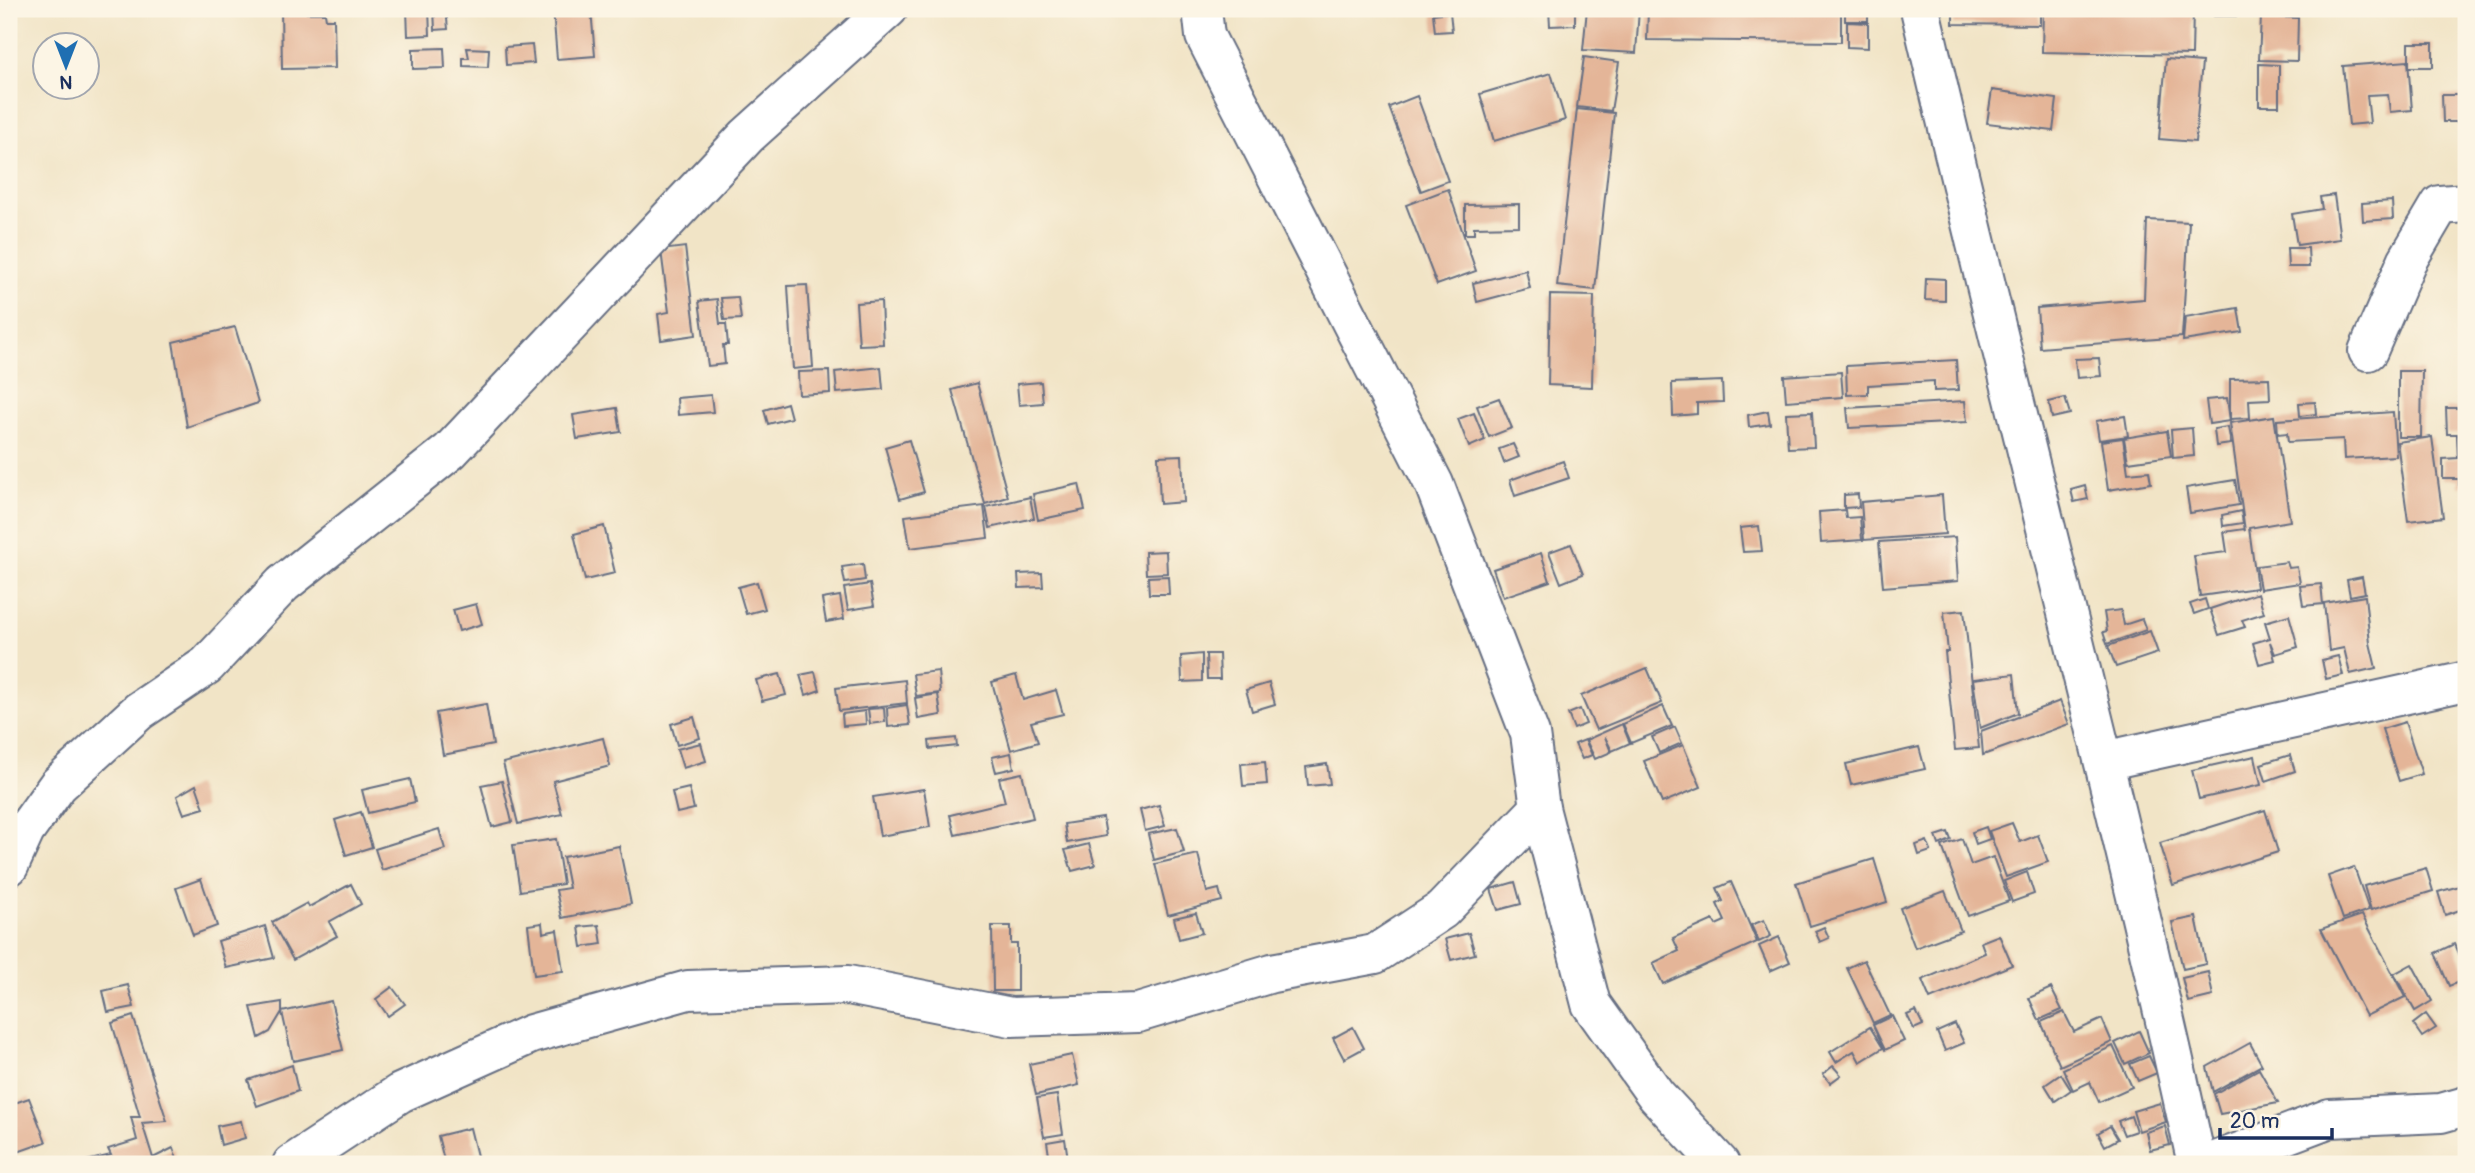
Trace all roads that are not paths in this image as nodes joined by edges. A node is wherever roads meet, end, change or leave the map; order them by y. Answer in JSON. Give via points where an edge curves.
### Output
{"nodes":[{"id":1,"x":888,"y":9,"type":"edge"},
{"id":2,"x":1202,"y":9,"type":"edge"},
{"id":3,"x":1920,"y":9,"type":"edge"},
{"id":4,"x":2466,"y":203,"type":"edge"},
{"id":5,"x":2368,"y":351,"type":"dead end"},
{"id":6,"x":2466,"y":681,"type":"edge"},
{"id":7,"x":2104,"y":761,"type":"junction"},
{"id":8,"x":1540,"y":808,"type":"junction"},
{"id":9,"x":9,"y":866,"type":"edge"},
{"id":10,"x":2466,"y":1106,"type":"edge"},
{"id":11,"x":292,"y":1164,"type":"edge"},
{"id":12,"x":1720,"y":1164,"type":"edge"},
{"id":13,"x":2197,"y":1164,"type":"edge"},
{"id":14,"x":2208,"y":1164,"type":"edge"}],
"edges":[{"from":1,"to":9,"type":"street","via":[[747,136],[450,451],[283,584],[208,665],[139,711],[58,785],[25,831]]},
{"from":2,"to":8,"type":"street","via":[[1205,36],[1434,484],[1530,734]]},
{"from":3,"to":7,"type":"street"},
{"from":4,"to":5,"type":"street","via":[[2440,205],[2407,261]]},
{"from":6,"to":7,"type":"street"},
{"from":7,"to":13,"type":"street"},
{"from":8,"to":11,"type":"street","via":[[1441,910],[1375,954],[1272,973],[1138,1013],[1011,1017],[848,985],[688,989],[531,1034],[400,1093]]},
{"from":8,"to":12,"type":"street","via":[[1591,1004],[1656,1095]]},
{"from":10,"to":14,"type":"street","via":[[2441,1113],[2330,1118]]}]}
